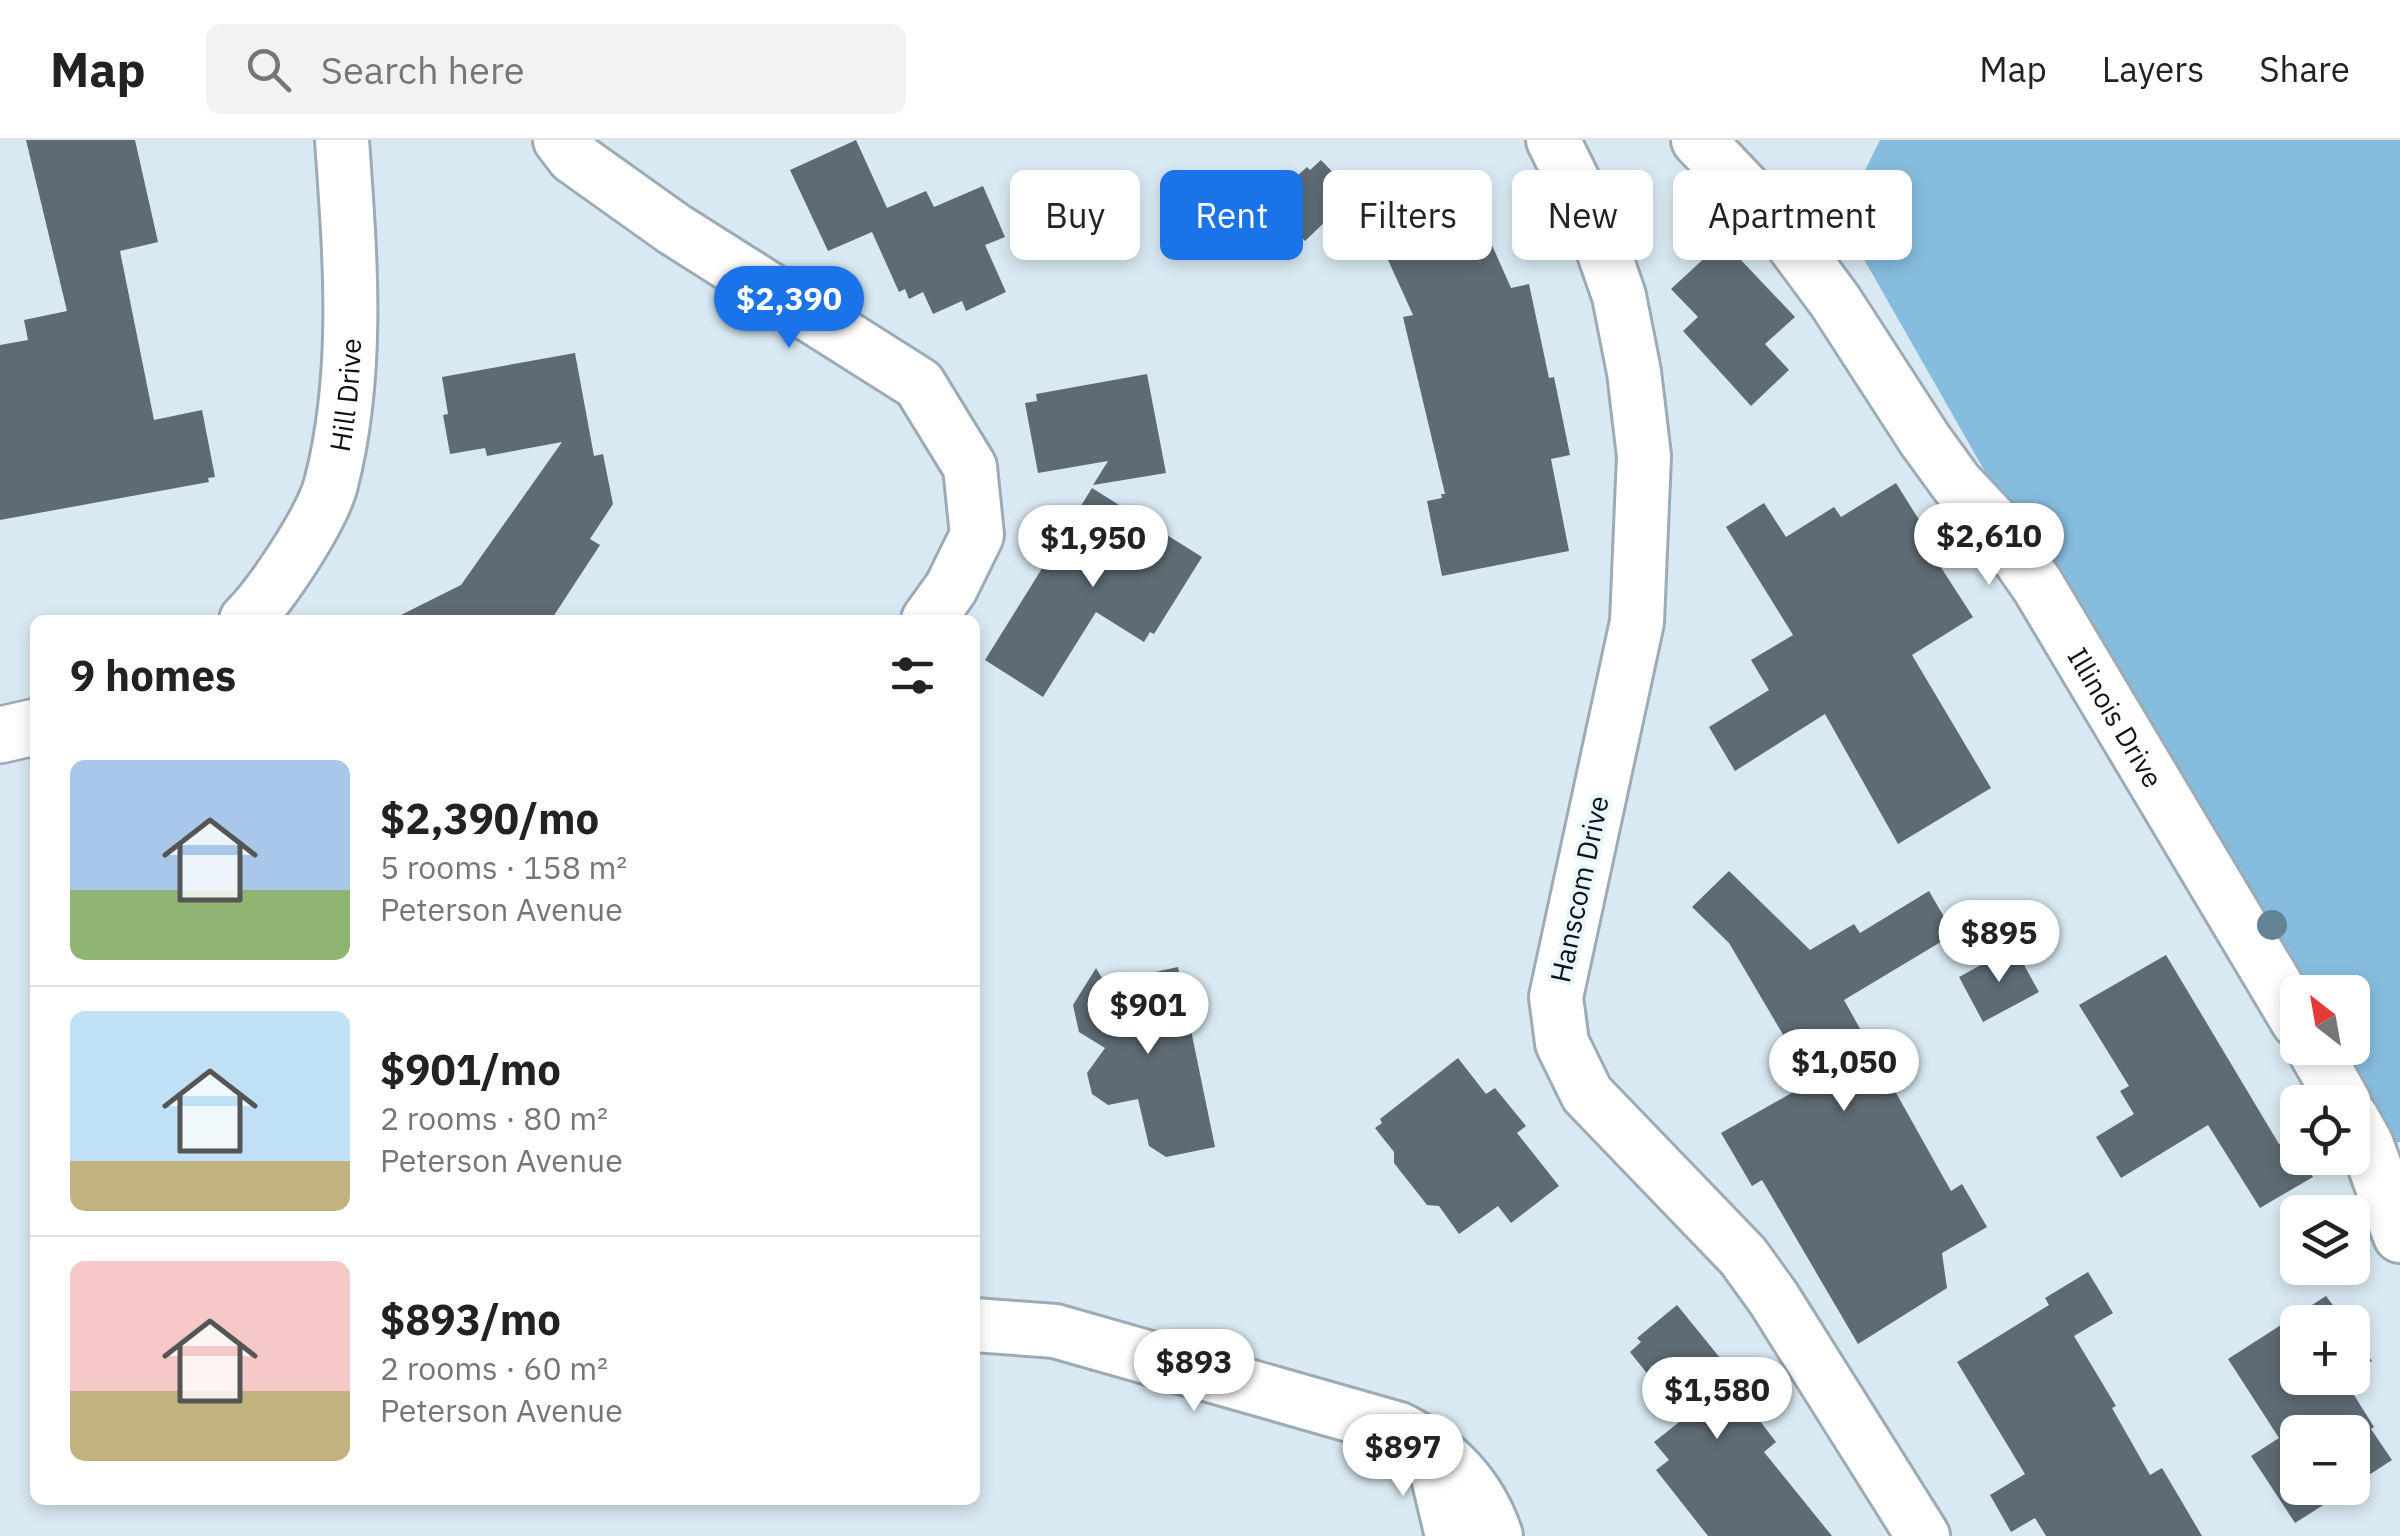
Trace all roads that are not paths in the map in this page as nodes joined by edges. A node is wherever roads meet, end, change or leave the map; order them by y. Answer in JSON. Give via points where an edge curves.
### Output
{"nodes":[{"id":1,"x":342,"y":140,"type":"edge"},
{"id":2,"x":560,"y":140,"type":"edge"},
{"id":3,"x":1552,"y":140,"type":"edge"},
{"id":4,"x":1698,"y":140,"type":"edge"},
{"id":5,"x":250,"y":615,"type":"edge"},
{"id":6,"x":932,"y":615,"type":"edge"},
{"id":7,"x":30,"y":728,"type":"edge"},
{"id":8,"x":0,"y":735,"type":"edge"},
{"id":9,"x":2280,"y":992,"type":"edge"},
{"id":10,"x":2370,"y":1153,"type":"edge"},
{"id":11,"x":2400,"y":1236,"type":"edge"},
{"id":12,"x":980,"y":1325,"type":"edge"},
{"id":13,"x":1430,"y":1444,"type":"junction"},
{"id":14,"x":1452,"y":1536,"type":"edge"},
{"id":15,"x":1496,"y":1536,"type":"edge"},
{"id":16,"x":1923,"y":1536,"type":"edge"}],
"edges":[{"from":1,"to":5,"type":"street","name":"Hill Drive","via":[[352,304],[330,488],[294,558]]},
{"from":2,"to":6,"type":"street","via":[[573,157],[674,229],[919,384],[970,467],[977,535]]},
{"from":3,"to":16,"type":"street","name":"Hanscom Drive","via":[[1593,221],[1620,296],[1644,456],[1637,622],[1556,997],[1562,1042],[1588,1094],[1744,1256]]},
{"from":4,"to":9,"type":"street","name":"Illinois Drive","via":[[1778,224],[1925,440],[2038,586]]},
{"from":7,"to":8,"type":"street"},
{"from":10,"to":11,"type":"street"},
{"from":12,"to":13,"type":"street","via":[[1056,1331]]},
{"from":13,"to":14,"type":"street"},
{"from":13,"to":15,"type":"street","via":[[1464,1475]]}]}
